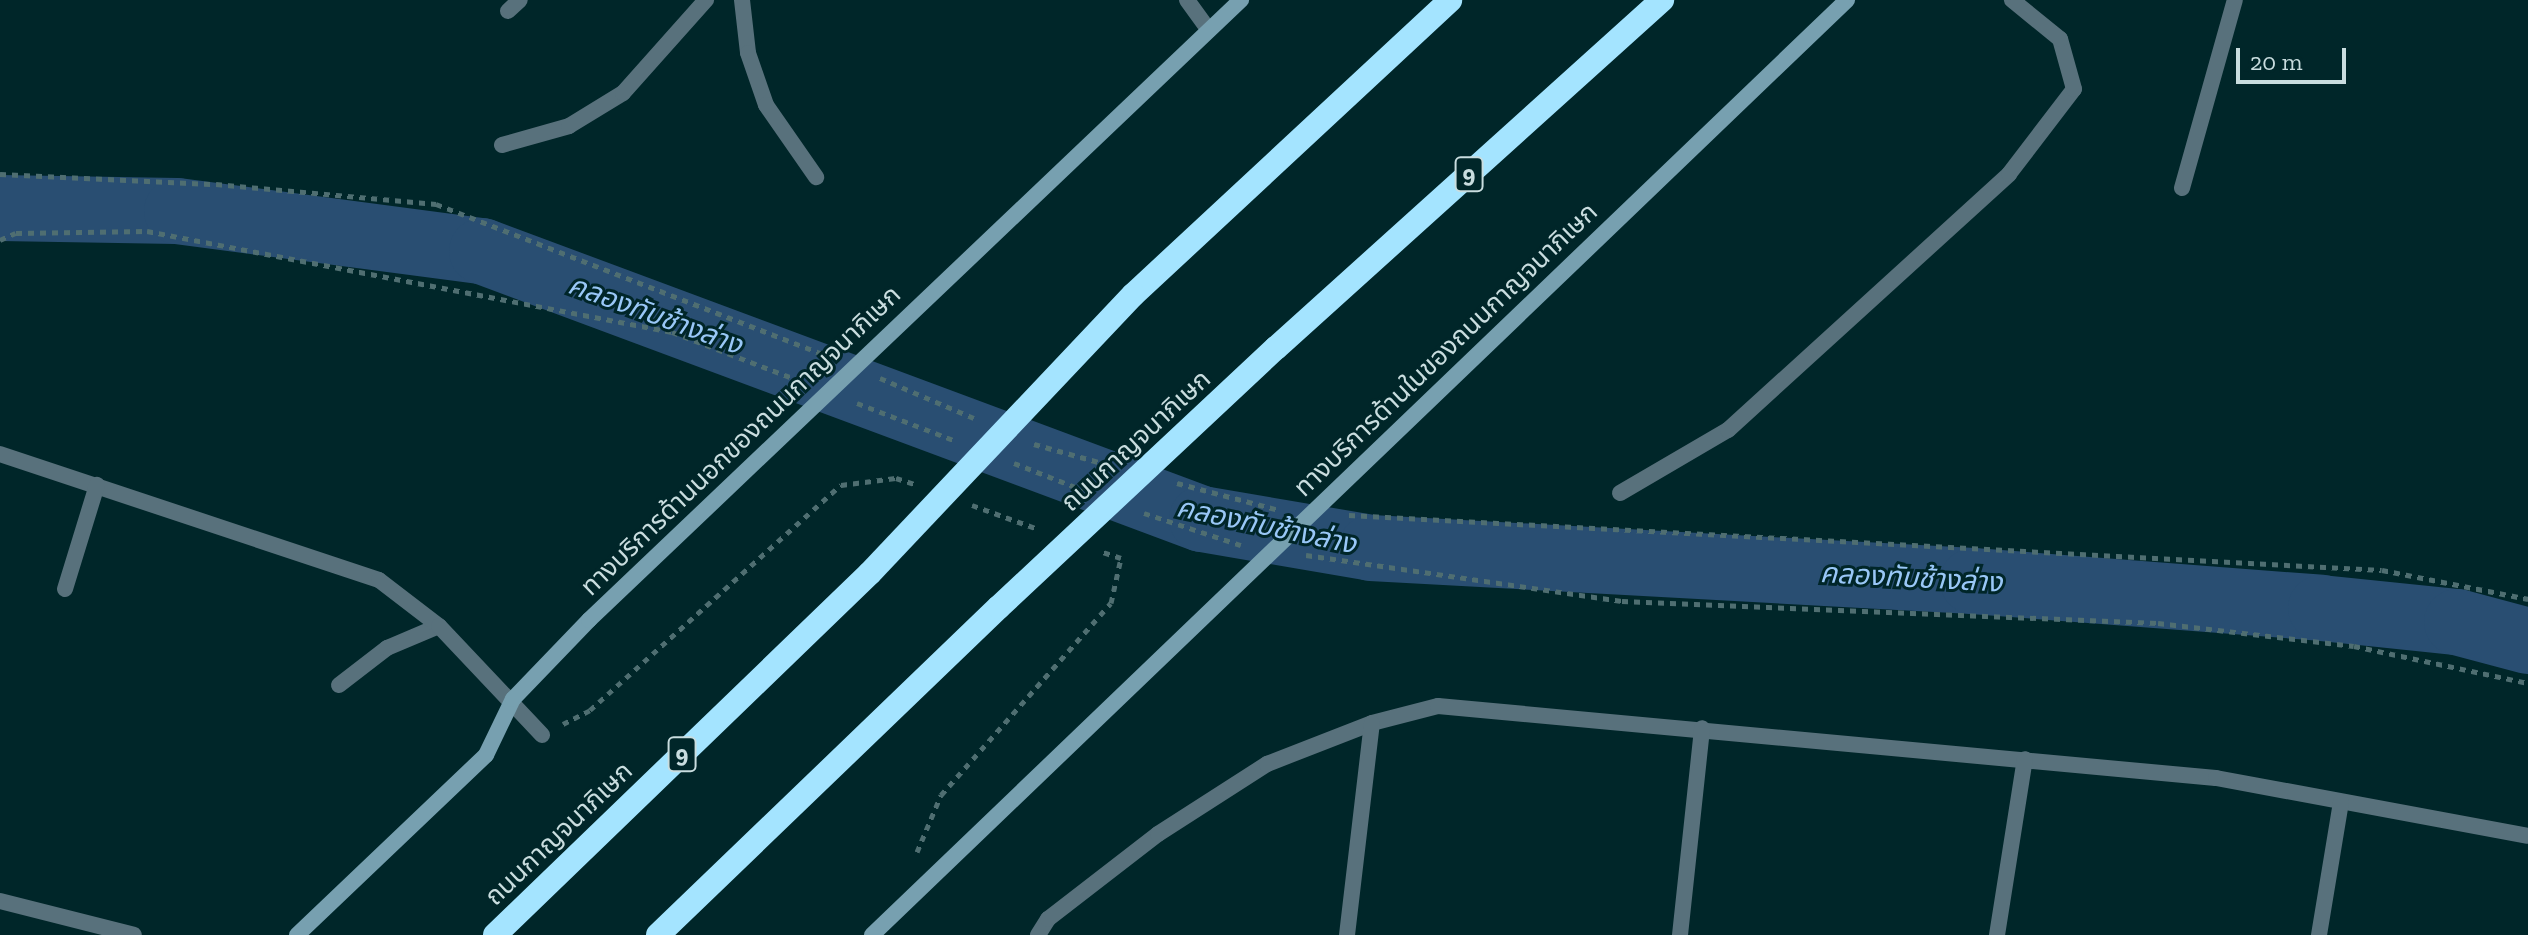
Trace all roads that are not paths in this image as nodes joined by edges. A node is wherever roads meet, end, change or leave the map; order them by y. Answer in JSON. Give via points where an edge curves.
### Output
{"nodes":[{"id":1,"x":706,"y":0,"type":"edge"},
{"id":2,"x":742,"y":0,"type":"edge"},
{"id":3,"x":1187,"y":0,"type":"edge"},
{"id":4,"x":1241,"y":0,"type":"edge"},
{"id":5,"x":1450,"y":0,"type":"edge"},
{"id":6,"x":1662,"y":0,"type":"edge"},
{"id":7,"x":1847,"y":0,"type":"edge"},
{"id":8,"x":2012,"y":0,"type":"edge"},
{"id":9,"x":2235,"y":0,"type":"edge"},
{"id":10,"x":1209,"y":30,"type":"junction"},
{"id":11,"x":502,"y":145,"type":"dead end"},
{"id":12,"x":816,"y":177,"type":"dead end"},
{"id":13,"x":2182,"y":188,"type":"dead end"},
{"id":14,"x":1,"y":459,"type":"edge"},
{"id":15,"x":97,"y":485,"type":"junction"},
{"id":16,"x":1620,"y":493,"type":"dead end"},
{"id":17,"x":65,"y":589,"type":"dead end"},
{"id":18,"x":439,"y":626,"type":"junction"},
{"id":19,"x":339,"y":685,"type":"dead end"},
{"id":20,"x":513,"y":699,"type":"junction"},
{"id":21,"x":1372,"y":723,"type":"junction"},
{"id":22,"x":1702,"y":728,"type":"junction"},
{"id":23,"x":542,"y":735,"type":"road end"},
{"id":24,"x":2025,"y":759,"type":"junction"},
{"id":25,"x":2341,"y":802,"type":"junction"},
{"id":26,"x":2528,"y":836,"type":"edge"},
{"id":27,"x":0,"y":901,"type":"edge"},
{"id":28,"x":134,"y":935,"type":"edge"},
{"id":29,"x":297,"y":935,"type":"edge"},
{"id":30,"x":495,"y":935,"type":"edge"},
{"id":31,"x":658,"y":935,"type":"edge"},
{"id":32,"x":872,"y":935,"type":"edge"},
{"id":33,"x":1038,"y":935,"type":"edge"},
{"id":34,"x":1347,"y":935,"type":"edge"},
{"id":35,"x":1680,"y":935,"type":"edge"},
{"id":36,"x":1997,"y":935,"type":"edge"},
{"id":37,"x":2319,"y":935,"type":"edge"}],
"edges":[{"from":1,"to":11,"type":"street","via":[[623,93],[569,126]]},
{"from":2,"to":12,"type":"street","via":[[748,53],[766,105]]},
{"from":3,"to":10,"type":"street"},
{"from":4,"to":10,"type":"main road","name":"ทางบริการด้านนอกของถนนกาญจนาภิเษก"},
{"from":5,"to":30,"type":"highway","name":"ถนนกาญจนาภิเษก","number":"9","bridge":true,"via":[[1133,295],[870,573]]},
{"from":6,"to":31,"type":"highway","name":"ถนนกาญจนาภิเษก","number":"9","bridge":true,"via":[[1276,348]]},
{"from":7,"to":32,"type":"main road","name":"ทางบริการด้านในของถนนกาญจนาภิเษก"},
{"from":8,"to":16,"type":"street","via":[[2060,39],[2074,89],[2009,174],[1728,430]]},
{"from":9,"to":13,"type":"street"},
{"from":10,"to":20,"type":"main road","name":"ทางบริการด้านนอกของถนนกาญจนาภิเษก"},
{"from":14,"to":15,"type":"street"},
{"from":15,"to":17,"type":"street"},
{"from":15,"to":18,"type":"street","via":[[379,580]]},
{"from":18,"to":19,"type":"street","via":[[387,648]]},
{"from":18,"to":20,"type":"street"},
{"from":20,"to":23,"type":"street"},
{"from":20,"to":29,"type":"main road","name":"ทางบริการด้านนอกของถนนกาญจนาภิเษก","via":[[486,755]]},
{"from":21,"to":22,"type":"street","via":[[1438,706]]},
{"from":21,"to":33,"type":"street","via":[[1255,772],[1158,834],[1048,919]]},
{"from":21,"to":34,"type":"street"},
{"from":22,"to":24,"type":"street"},
{"from":22,"to":35,"type":"street"},
{"from":24,"to":25,"type":"street","via":[[2216,778]]},
{"from":24,"to":36,"type":"street"},
{"from":25,"to":26,"type":"street"},
{"from":25,"to":37,"type":"street"},
{"from":27,"to":28,"type":"street"}]}
